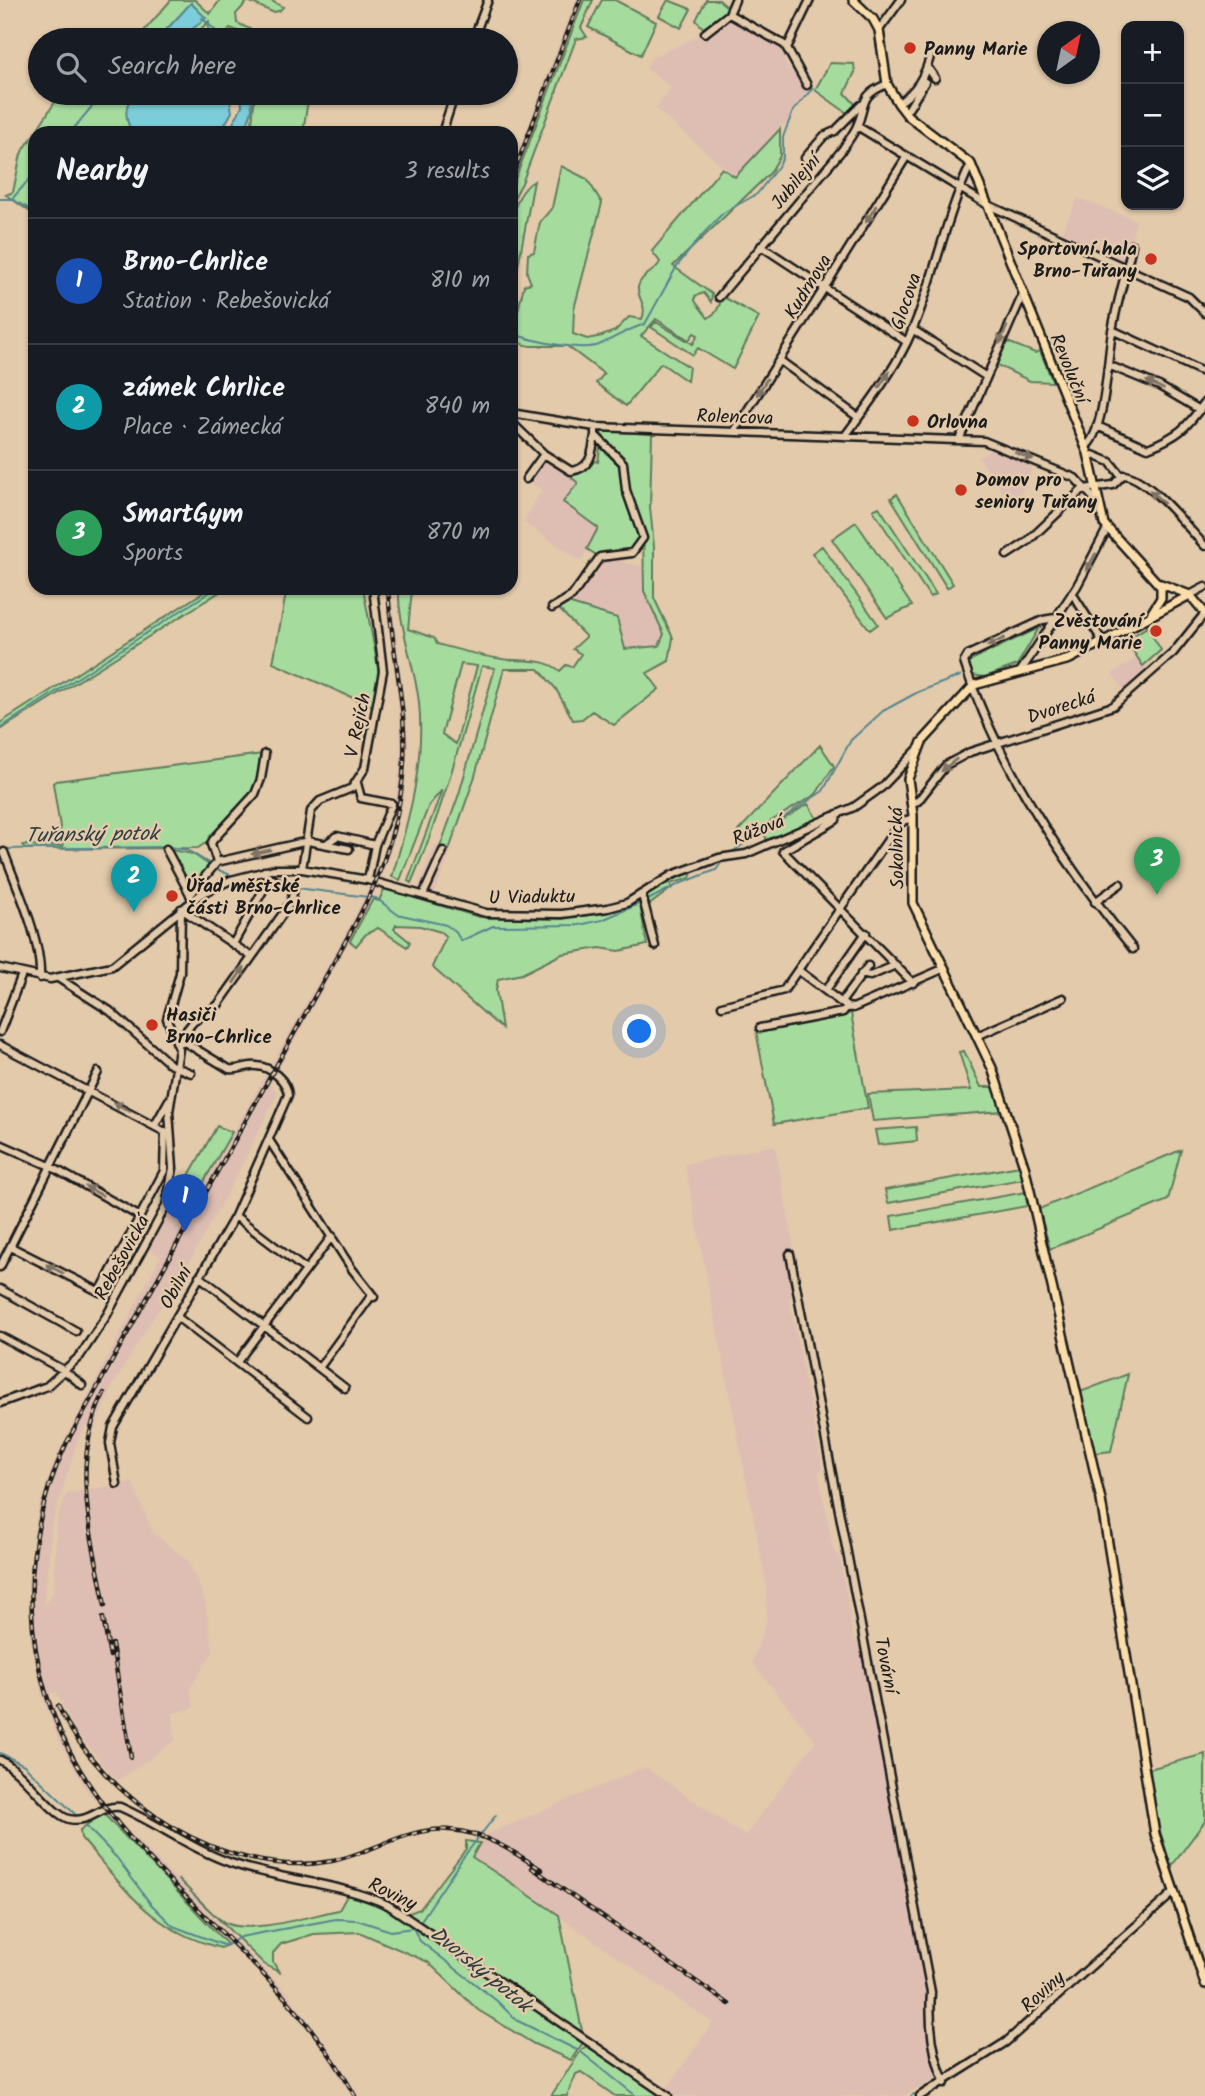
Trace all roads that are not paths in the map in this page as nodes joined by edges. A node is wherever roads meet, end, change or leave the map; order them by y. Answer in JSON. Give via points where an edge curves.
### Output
{"nodes":[{"id":1,"x":488,"y":0,"type":"edge"},
{"id":2,"x":735,"y":0,"type":"edge"},
{"id":3,"x":810,"y":0,"type":"edge"},
{"id":4,"x":853,"y":0,"type":"edge"},
{"id":5,"x":901,"y":0,"type":"edge"},
{"id":6,"x":729,"y":14,"type":"junction"},
{"id":7,"x":478,"y":28,"type":"edge"},
{"id":8,"x":878,"y":30,"type":"junction"},
{"id":9,"x":705,"y":33,"type":"dead end"},
{"id":10,"x":787,"y":48,"type":"junction"},
{"id":11,"x":931,"y":53,"type":"dead end"},
{"id":12,"x":928,"y":68,"type":"junction"},
{"id":13,"x":922,"y":78,"type":"junction"},
{"id":14,"x":935,"y":78,"type":"dead end"},
{"id":15,"x":887,"y":83,"type":"junction"},
{"id":16,"x":807,"y":85,"type":"dead end"},
{"id":17,"x":898,"y":103,"type":"junction"},
{"id":18,"x":451,"y":105,"type":"edge"},
{"id":19,"x":861,"y":105,"type":"junction"},
{"id":20,"x":909,"y":108,"type":"dead end"},
{"id":21,"x":444,"y":126,"type":"edge"},
{"id":22,"x":857,"y":126,"type":"junction"},
{"id":23,"x":907,"y":156,"type":"junction"},
{"id":24,"x":805,"y":158,"type":"dead end"},
{"id":25,"x":971,"y":164,"type":"junction"},
{"id":26,"x":958,"y":189,"type":"junction"},
{"id":27,"x":986,"y":204,"type":"junction"},
{"id":28,"x":1132,"y":245,"type":"dead end"},
{"id":29,"x":761,"y":246,"type":"junction"},
{"id":30,"x":1127,"y":269,"type":"junction"},
{"id":31,"x":825,"y":288,"type":"junction"},
{"id":32,"x":1023,"y":295,"type":"junction"},
{"id":33,"x":719,"y":297,"type":"dead end"},
{"id":34,"x":1205,"y":313,"type":"edge"},
{"id":35,"x":912,"y":329,"type":"junction"},
{"id":36,"x":1112,"y":330,"type":"junction"},
{"id":37,"x":907,"y":342,"type":"junction"},
{"id":38,"x":779,"y":360,"type":"junction"},
{"id":39,"x":1108,"y":365,"type":"junction"},
{"id":40,"x":1205,"y":373,"type":"edge"},
{"id":41,"x":985,"y":376,"type":"junction"},
{"id":42,"x":1205,"y":402,"type":"edge"},
{"id":43,"x":1200,"y":410,"type":"junction"},
{"id":44,"x":518,"y":414,"type":"edge"},
{"id":45,"x":858,"y":417,"type":"junction"},
{"id":46,"x":1097,"y":426,"type":"junction"},
{"id":47,"x":518,"y":429,"type":"edge"},
{"id":48,"x":595,"y":431,"type":"junction"},
{"id":49,"x":734,"y":432,"type":"junction"},
{"id":50,"x":845,"y":436,"type":"junction"},
{"id":51,"x":959,"y":440,"type":"junction"},
{"id":52,"x":1089,"y":452,"type":"junction"},
{"id":53,"x":544,"y":454,"type":"junction"},
{"id":54,"x":1121,"y":476,"type":"junction"},
{"id":55,"x":526,"y":479,"type":"dead end"},
{"id":56,"x":1083,"y":489,"type":"junction"},
{"id":57,"x":1096,"y":489,"type":"junction"},
{"id":58,"x":1099,"y":504,"type":"junction"},
{"id":59,"x":1107,"y":529,"type":"junction"},
{"id":60,"x":1205,"y":546,"type":"edge"},
{"id":61,"x":1007,"y":555,"type":"dead end"},
{"id":62,"x":1157,"y":581,"type":"junction"},
{"id":63,"x":1205,"y":587,"type":"edge"},
{"id":64,"x":1072,"y":593,"type":"junction"},
{"id":65,"x":374,"y":595,"type":"edge"},
{"id":66,"x":1190,"y":595,"type":"junction"},
{"id":67,"x":552,"y":608,"type":"dead end"},
{"id":68,"x":1205,"y":613,"type":"edge"},
{"id":69,"x":1055,"y":618,"type":"junction"},
{"id":70,"x":1148,"y":618,"type":"junction"},
{"id":71,"x":1103,"y":642,"type":"junction"},
{"id":72,"x":1020,"y":672,"type":"junction"},
{"id":73,"x":974,"y":685,"type":"junction"},
{"id":74,"x":998,"y":743,"type":"junction"},
{"id":75,"x":918,"y":749,"type":"junction"},
{"id":76,"x":265,"y":754,"type":"dead end"},
{"id":77,"x":909,"y":774,"type":"junction"},
{"id":78,"x":895,"y":775,"type":"junction"},
{"id":79,"x":357,"y":783,"type":"junction"},
{"id":80,"x":911,"y":803,"type":"junction"},
{"id":81,"x":837,"y":814,"type":"junction"},
{"id":82,"x":913,"y":818,"type":"junction"},
{"id":83,"x":305,"y":842,"type":"junction"},
{"id":84,"x":326,"y":844,"type":"junction"},
{"id":85,"x":375,"y":845,"type":"junction"},
{"id":86,"x":166,"y":849,"type":"dead end"},
{"id":87,"x":349,"y":849,"type":"dead end"},
{"id":88,"x":443,"y":851,"type":"dead end"},
{"id":89,"x":4,"y":852,"type":"dead end"},
{"id":90,"x":215,"y":866,"type":"junction"},
{"id":91,"x":302,"y":869,"type":"junction"},
{"id":92,"x":690,"y":869,"type":"joint"},
{"id":93,"x":264,"y":871,"type":"junction"},
{"id":94,"x":270,"y":878,"type":"junction"},
{"id":95,"x":368,"y":880,"type":"junction"},
{"id":96,"x":1120,"y":884,"type":"dead end"},
{"id":97,"x":423,"y":895,"type":"junction"},
{"id":98,"x":642,"y":895,"type":"junction"},
{"id":99,"x":191,"y":897,"type":"junction"},
{"id":100,"x":1095,"y":902,"type":"junction"},
{"id":101,"x":181,"y":909,"type":"junction"},
{"id":102,"x":841,"y":909,"type":"junction"},
{"id":103,"x":866,"y":933,"type":"junction"},
{"id":104,"x":233,"y":944,"type":"junction"},
{"id":105,"x":655,"y":946,"type":"dead end"},
{"id":106,"x":1133,"y":949,"type":"dead end"},
{"id":107,"x":252,"y":957,"type":"junction"},
{"id":108,"x":896,"y":965,"type":"junction"},
{"id":109,"x":867,"y":966,"type":"dead end"},
{"id":110,"x":0,"y":968,"type":"edge"},
{"id":111,"x":945,"y":968,"type":"junction"},
{"id":112,"x":798,"y":970,"type":"junction"},
{"id":113,"x":22,"y":974,"type":"junction"},
{"id":114,"x":862,"y":974,"type":"junction"},
{"id":115,"x":40,"y":978,"type":"junction"},
{"id":116,"x":58,"y":978,"type":"junction"},
{"id":117,"x":913,"y":983,"type":"junction"},
{"id":118,"x":826,"y":990,"type":"junction"},
{"id":119,"x":1062,"y":998,"type":"dead end"},
{"id":120,"x":842,"y":1001,"type":"junction"},
{"id":121,"x":722,"y":1006,"type":"dead end"},
{"id":122,"x":847,"y":1007,"type":"junction"},
{"id":123,"x":760,"y":1028,"type":"dead end"},
{"id":124,"x":0,"y":1032,"type":"edge"},
{"id":125,"x":977,"y":1036,"type":"junction"},
{"id":126,"x":177,"y":1042,"type":"junction"},
{"id":127,"x":0,"y":1045,"type":"edge"},
{"id":128,"x":176,"y":1067,"type":"junction"},
{"id":129,"x":98,"y":1072,"type":"dead end"},
{"id":130,"x":191,"y":1073,"type":"dead end"},
{"id":131,"x":89,"y":1090,"type":"junction"},
{"id":132,"x":171,"y":1100,"type":"junction"},
{"id":133,"x":155,"y":1125,"type":"junction"},
{"id":134,"x":269,"y":1140,"type":"junction"},
{"id":135,"x":0,"y":1144,"type":"edge"},
{"id":136,"x":51,"y":1166,"type":"junction"},
{"id":137,"x":137,"y":1215,"type":"junction"},
{"id":138,"x":234,"y":1216,"type":"junction"},
{"id":139,"x":332,"y":1236,"type":"junction"},
{"id":140,"x":10,"y":1247,"type":"junction"},
{"id":141,"x":790,"y":1254,"type":"dead end"},
{"id":142,"x":0,"y":1267,"type":"edge"},
{"id":143,"x":306,"y":1270,"type":"junction"},
{"id":144,"x":200,"y":1276,"type":"junction"},
{"id":145,"x":0,"y":1289,"type":"edge"},
{"id":146,"x":177,"y":1317,"type":"junction"},
{"id":147,"x":264,"y":1326,"type":"junction"},
{"id":148,"x":76,"y":1331,"type":"dead end"},
{"id":149,"x":0,"y":1335,"type":"edge"},
{"id":150,"x":237,"y":1362,"type":"junction"},
{"id":151,"x":318,"y":1367,"type":"junction"},
{"id":152,"x":65,"y":1371,"type":"junction"},
{"id":153,"x":82,"y":1385,"type":"dead end"},
{"id":154,"x":345,"y":1388,"type":"dead end"},
{"id":155,"x":0,"y":1404,"type":"edge"},
{"id":156,"x":308,"y":1417,"type":"dead end"},
{"id":157,"x":117,"y":1485,"type":"dead end"},
{"id":158,"x":0,"y":1760,"type":"edge"},
{"id":159,"x":1173,"y":1893,"type":"junction"},
{"id":160,"x":1205,"y":1984,"type":"edge"},
{"id":161,"x":945,"y":2083,"type":"junction"},
{"id":162,"x":668,"y":2096,"type":"edge"},
{"id":163,"x":920,"y":2096,"type":"edge"}],
"edges":[{"from":1,"to":7,"type":"street"},
{"from":2,"to":6,"type":"street"},
{"from":3,"to":10,"type":"street"},
{"from":4,"to":8,"type":"main road"},
{"from":5,"to":8,"type":"street"},
{"from":6,"to":9,"type":"street"},
{"from":6,"to":10,"type":"street"},
{"from":8,"to":15,"type":"main road"},
{"from":10,"to":16,"type":"street"},
{"from":11,"to":12,"type":"street"},
{"from":12,"to":13,"type":"street"},
{"from":12,"to":14,"type":"street"},
{"from":13,"to":17,"type":"street"},
{"from":13,"to":20,"type":"street","via":[[925,80]]},
{"from":15,"to":17,"type":"main road"},
{"from":15,"to":19,"type":"street","via":[[874,89]]},
{"from":17,"to":25,"type":"main road","via":[[908,116]]},
{"from":18,"to":21,"type":"street"},
{"from":19,"to":22,"type":"street","name":"Jubilejní"},
{"from":19,"to":24,"type":"street"},
{"from":22,"to":23,"type":"street"},
{"from":22,"to":29,"type":"street","name":"Jubilejní"},
{"from":23,"to":26,"type":"street"},
{"from":23,"to":31,"type":"street","name":"Kudrnova","one_way":true},
{"from":25,"to":26,"type":"street","name":"Glocova"},
{"from":25,"to":27,"type":"main road","name":"Revoluční"},
{"from":26,"to":27,"type":"street"},
{"from":26,"to":35,"type":"street","name":"Glocova"},
{"from":27,"to":30,"type":"street"},
{"from":27,"to":32,"type":"main road","name":"Revoluční"},
{"from":28,"to":30,"type":"street"},
{"from":29,"to":31,"type":"street"},
{"from":29,"to":33,"type":"street","name":"Jubilejní"},
{"from":30,"to":34,"type":"street","via":[[1189,296]]},
{"from":30,"to":36,"type":"street"},
{"from":31,"to":37,"type":"street"},
{"from":31,"to":38,"type":"street","name":"Kudrnova"},
{"from":32,"to":41,"type":"street","one_way":true},
{"from":32,"to":52,"type":"main road","name":"Revoluční"},
{"from":35,"to":37,"type":"street","name":"Glocova"},
{"from":35,"to":41,"type":"street"},
{"from":36,"to":39,"type":"street"},
{"from":36,"to":40,"type":"street"},
{"from":45,"to":37,"type":"street","name":"Glocova","one_way":true},
{"from":38,"to":45,"type":"street"},
{"from":38,"to":49,"type":"street","name":"Kudrnova","one_way":true},
{"from":43,"to":39,"type":"street","one_way":true,"via":[[1159,386]]},
{"from":39,"to":46,"type":"street"},
{"from":41,"to":51,"type":"street"},
{"from":42,"to":43,"type":"street"},
{"from":43,"to":46,"type":"street","via":[[1175,438],[1145,449]]},
{"from":44,"to":48,"type":"street","name":"Rolencova"},
{"from":45,"to":50,"type":"street","name":"Glocova"},
{"from":46,"to":52,"type":"street"},
{"from":47,"to":53,"type":"street"},
{"from":48,"to":49,"type":"street","name":"Rolencova"},
{"from":48,"to":53,"type":"street","via":[[589,464],[582,470],[571,471]]},
{"from":48,"to":67,"type":"street","via":[[623,463],[626,490],[643,538],[632,554],[600,557],[572,596]]},
{"from":49,"to":50,"type":"street","name":"Rolencova"},
{"from":50,"to":51,"type":"street","name":"Rolencova"},
{"from":51,"to":56,"type":"street","name":"Rolencova","one_way":true,"via":[[984,441],[1054,467]]},
{"from":52,"to":54,"type":"street","via":[[1110,462]]},
{"from":52,"to":57,"type":"main road","name":"Revoluční"},
{"from":53,"to":55,"type":"street"},
{"from":54,"to":57,"type":"street","via":[[1113,485]]},
{"from":60,"to":54,"type":"street","one_way":true,"via":[[1150,489],[1128,475]]},
{"from":56,"to":57,"type":"street"},
{"from":56,"to":58,"type":"street","name":"Rolencova"},
{"from":56,"to":61,"type":"street"},
{"from":57,"to":58,"type":"main road","name":"Revoluční"},
{"from":58,"to":59,"type":"main road","name":"Revoluční"},
{"from":59,"to":62,"type":"main road"},
{"from":59,"to":64,"type":"street","one_way":true},
{"from":62,"to":66,"type":"main road"},
{"from":62,"to":70,"type":"main road","via":[[1162,594]]},
{"from":63,"to":66,"type":"street"},
{"from":64,"to":69,"type":"street"},
{"from":64,"to":71,"type":"street"},
{"from":65,"to":79,"type":"street","name":"V Rejích","via":[[383,671],[365,768]]},
{"from":66,"to":68,"type":"main road"},
{"from":66,"to":70,"type":"main road"},
{"from":68,"to":74,"type":"street","name":"Dvorecká","via":[[1173,653],[1113,706]]},
{"from":69,"to":72,"type":"street"},
{"from":69,"to":73,"type":"street","one_way":true,"via":[[968,655],[964,662]]},
{"from":70,"to":71,"type":"main road"},
{"from":71,"to":72,"type":"main road","via":[[1070,659]]},
{"from":72,"to":73,"type":"main road"},
{"from":73,"to":74,"type":"street"},
{"from":73,"to":75,"type":"main road","name":"Sokolnická"},
{"from":74,"to":80,"type":"street","name":"Dvorecká","one_way":true,"via":[[946,765],[918,801]]},
{"from":74,"to":100,"type":"street","via":[[1060,852]]},
{"from":75,"to":77,"type":"main road","name":"Sokolnická"},
{"from":75,"to":78,"type":"street","name":"Růžová"},
{"from":76,"to":90,"type":"street","via":[[255,794],[211,844]]},
{"from":77,"to":78,"type":"street"},
{"from":77,"to":80,"type":"main road","name":"Sokolnická"},
{"from":78,"to":81,"type":"street","name":"Růžová"},
{"from":79,"to":83,"type":"street","name":"V Rejích","via":[[313,808]]},
{"from":79,"to":85,"type":"street","name":"V Rejích","via":[[361,798],[392,804]]},
{"from":80,"to":82,"type":"main road","name":"Sokolnická"},
{"from":81,"to":92,"type":"street","name":"Růžová","via":[[746,854]]},
{"from":81,"to":102,"type":"street","name":"Růžová","via":[[836,820],[783,851]]},
{"from":82,"to":102,"type":"street","via":[[894,831]]},
{"from":82,"to":111,"type":"main road","name":"Sokolnická","via":[[912,899]]},
{"from":83,"to":84,"type":"street"},
{"from":83,"to":90,"type":"street","one_way":true},
{"from":83,"to":91,"type":"street","name":"V Rejích"},
{"from":84,"to":85,"type":"street","via":[[337,836]]},
{"from":84,"to":87,"type":"street"},
{"from":85,"to":95,"type":"street","name":"V Rejích"},
{"from":86,"to":99,"type":"street"},
{"from":88,"to":97,"type":"street"},
{"from":89,"to":115,"type":"street","via":[[23,904]]},
{"from":90,"to":99,"type":"street"},
{"from":91,"to":93,"type":"street","name":"U Viaduktu"},
{"from":91,"to":95,"type":"street","name":"U Viaduktu"},
{"from":92,"to":98,"type":"street","name":"U Viaduktu","via":[[657,882]]},
{"from":93,"to":94,"type":"street"},
{"from":93,"to":99,"type":"street","name":"U Viaduktu"},
{"from":94,"to":104,"type":"street"},
{"from":94,"to":107,"type":"street","via":[[294,889],[291,902]]},
{"from":95,"to":97,"type":"street","name":"U Viaduktu"},
{"from":96,"to":100,"type":"street"},
{"from":97,"to":98,"type":"street","name":"U Viaduktu","via":[[471,911],[562,914],[608,908]]},
{"from":98,"to":105,"type":"street"},
{"from":99,"to":101,"type":"street"},
{"from":100,"to":106,"type":"street"},
{"from":101,"to":104,"type":"street"},
{"from":101,"to":116,"type":"street","via":[[118,963]]},
{"from":101,"to":126,"type":"street","name":"Rebešovická","via":[[180,973],[167,1019]]},
{"from":102,"to":103,"type":"street"},
{"from":102,"to":112,"type":"street"},
{"from":103,"to":108,"type":"street"},
{"from":103,"to":118,"type":"street"},
{"from":104,"to":107,"type":"street"},
{"from":126,"to":107,"type":"street","one_way":true,"via":[[193,1022],[218,1005]]},
{"from":108,"to":114,"type":"street","via":[[870,976]]},
{"from":108,"to":117,"type":"street"},
{"from":109,"to":114,"type":"street"},
{"from":110,"to":113,"type":"street"},
{"from":111,"to":117,"type":"street"},
{"from":111,"to":125,"type":"main road","name":"Sokolnická"},
{"from":112,"to":118,"type":"street"},
{"from":112,"to":121,"type":"street","via":[[782,992]]},
{"from":113,"to":115,"type":"street"},
{"from":113,"to":124,"type":"street"},
{"from":114,"to":120,"type":"street"},
{"from":115,"to":116,"type":"street"},
{"from":116,"to":128,"type":"street","via":[[110,1011]]},
{"from":117,"to":122,"type":"street"},
{"from":118,"to":120,"type":"street"},
{"from":119,"to":125,"type":"street"},
{"from":120,"to":122,"type":"street"},
{"from":122,"to":123,"type":"street","via":[[843,1012]]},
{"from":125,"to":159,"type":"main road","name":"Sokolnická","via":[[1003,1096],[1034,1206],[1100,1498],[1153,1821]]},
{"from":126,"to":128,"type":"street","name":"Rebešovická"},
{"from":126,"to":134,"type":"street","name":"Obilní","via":[[186,1042],[229,1069],[257,1066],[285,1082],[288,1092]]},
{"from":127,"to":131,"type":"street"},
{"from":128,"to":130,"type":"street"},
{"from":128,"to":132,"type":"street","name":"Rebešovická"},
{"from":129,"to":131,"type":"street"},
{"from":133,"to":131,"type":"street","one_way":true},
{"from":131,"to":136,"type":"street"},
{"from":132,"to":133,"type":"street"},
{"from":132,"to":152,"type":"street","name":"Rebešovická","via":[[173,1177],[166,1206],[94,1336]]},
{"from":133,"to":137,"type":"street","via":[[165,1131],[164,1171]]},
{"from":134,"to":138,"type":"street","name":"Obilní"},
{"from":134,"to":139,"type":"street"},
{"from":135,"to":136,"type":"street"},
{"from":137,"to":136,"type":"street","one_way":true},
{"from":136,"to":140,"type":"street"},
{"from":137,"to":140,"type":"street","one_way":true,"via":[[100,1292]]},
{"from":138,"to":143,"type":"street"},
{"from":138,"to":144,"type":"street","name":"Obilní"},
{"from":139,"to":143,"type":"street"},
{"from":139,"to":151,"type":"street","via":[[373,1296]]},
{"from":140,"to":142,"type":"street"},
{"from":141,"to":161,"type":"street","name":"Tovární","via":[[904,1841],[931,1992],[934,2043]]},
{"from":143,"to":147,"type":"street"},
{"from":144,"to":146,"type":"street","name":"Obilní"},
{"from":144,"to":147,"type":"street"},
{"from":145,"to":148,"type":"street"},
{"from":146,"to":150,"type":"street"},
{"from":146,"to":157,"type":"street","name":"Obilní","via":[[113,1427],[110,1443]]},
{"from":147,"to":150,"type":"street"},
{"from":147,"to":151,"type":"street"},
{"from":149,"to":152,"type":"street"},
{"from":150,"to":156,"type":"street"},
{"from":151,"to":154,"type":"street"},
{"from":152,"to":153,"type":"street"},
{"from":152,"to":155,"type":"street","name":"Rebešovická","via":[[39,1390]]},
{"from":158,"to":162,"type":"street","name":"Roviny","via":[[16,1768],[68,1819],[88,1819],[109,1807],[126,1809],[191,1847],[230,1863],[348,1889],[388,1905]]},
{"from":159,"to":160,"type":"main road","name":"Sokolnická"},
{"from":159,"to":161,"type":"street","name":"Roviny","via":[[1023,2029]]},
{"from":161,"to":163,"type":"street","name":"Roviny"}]}
